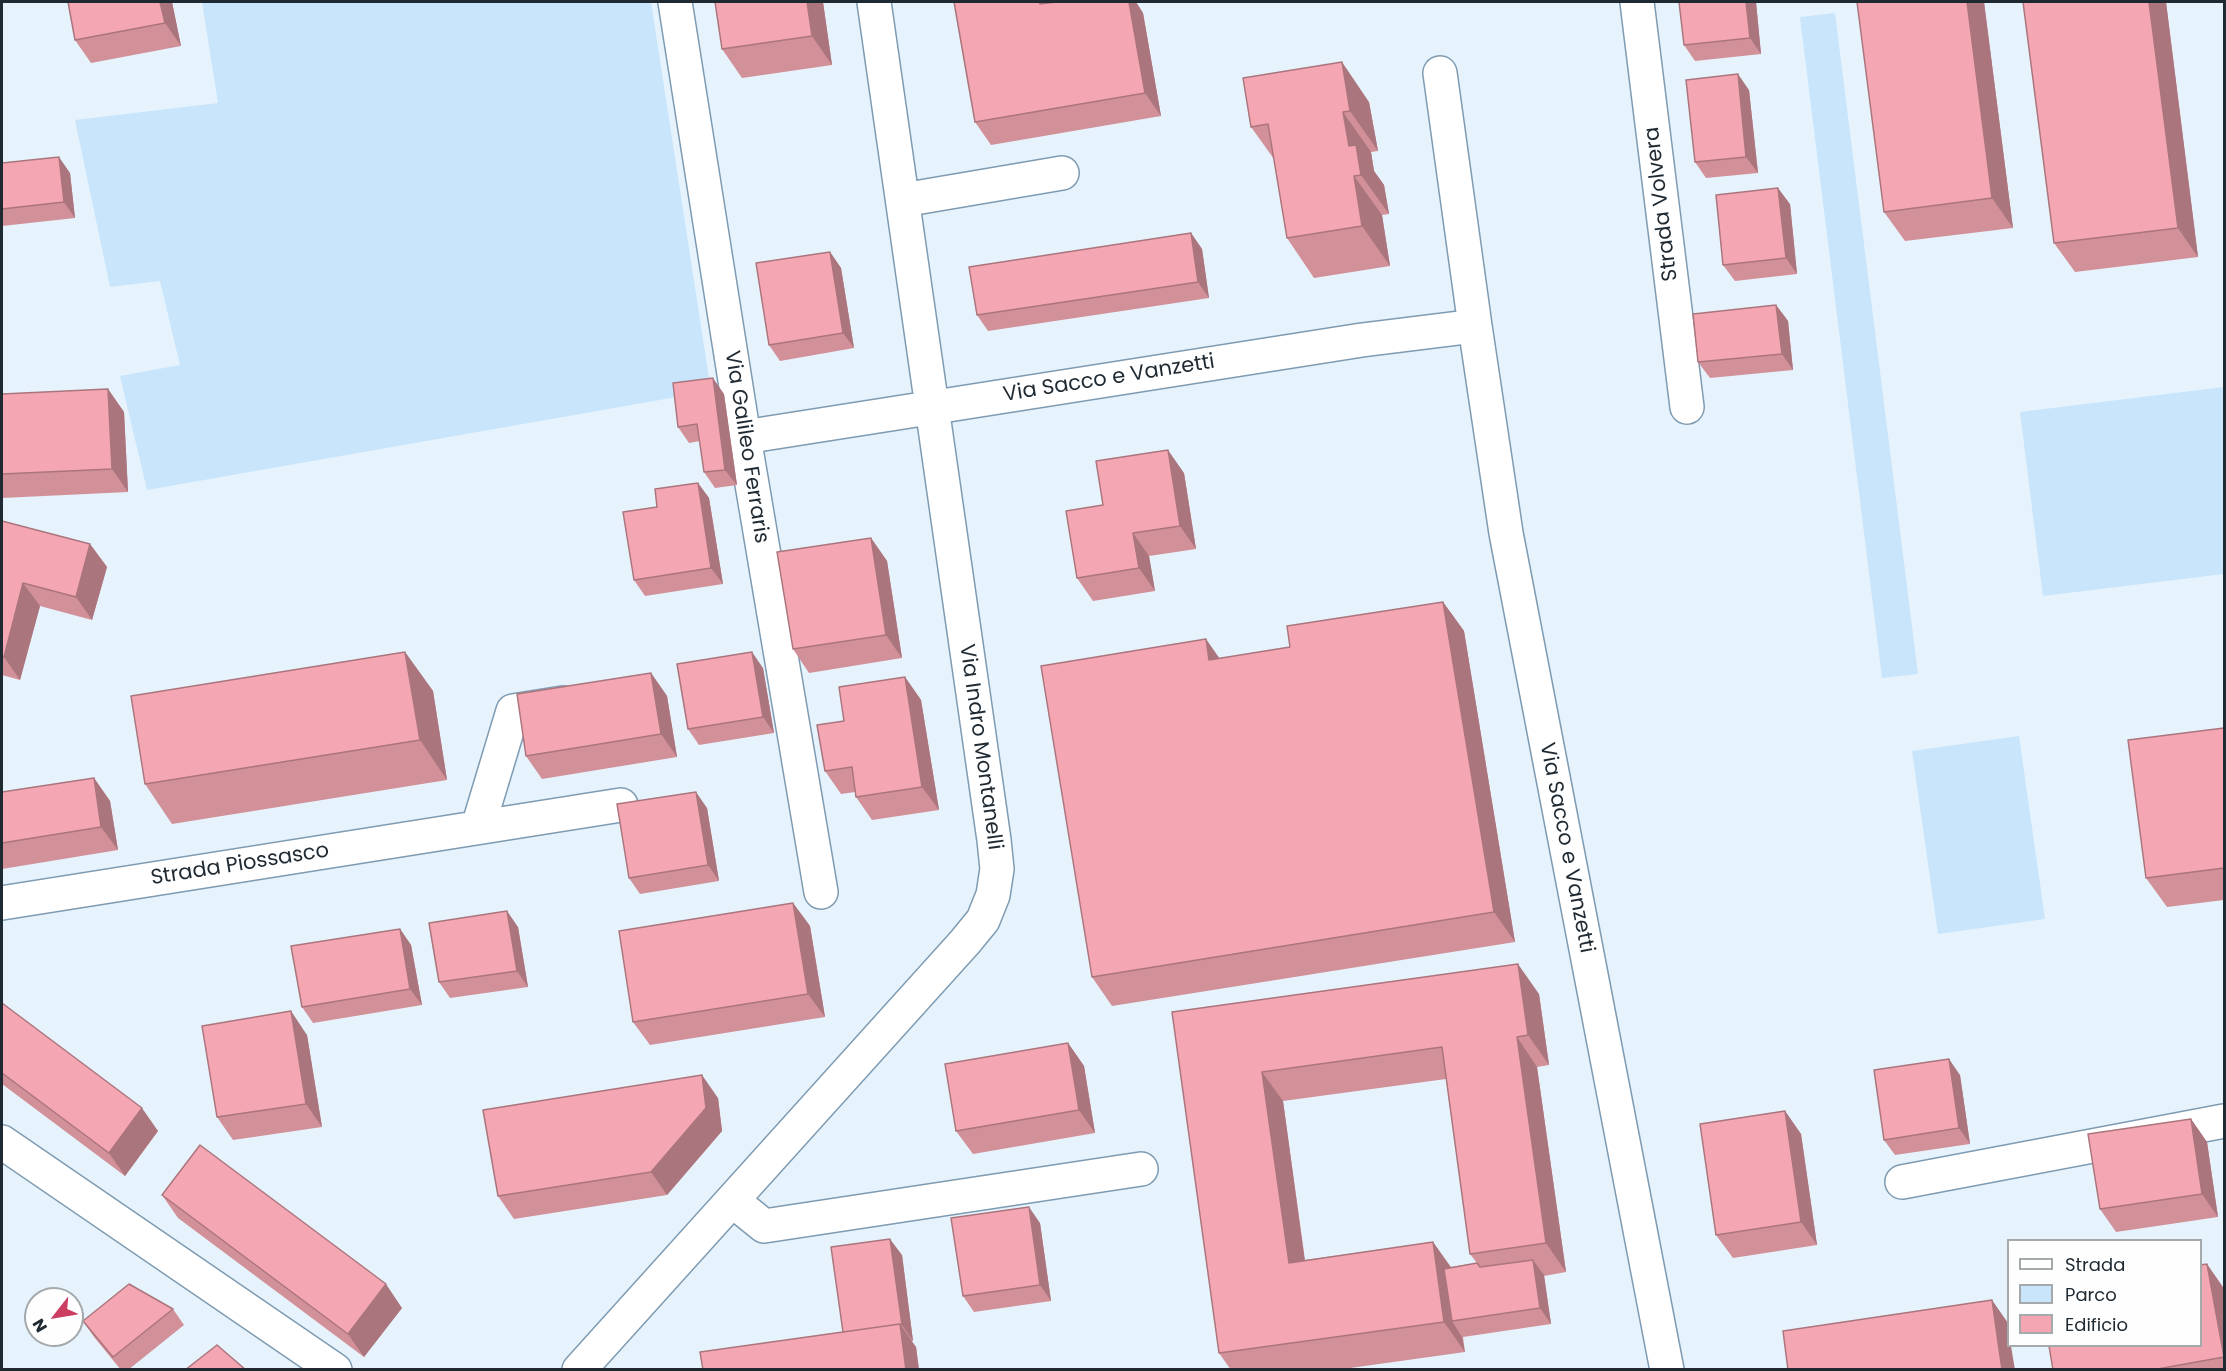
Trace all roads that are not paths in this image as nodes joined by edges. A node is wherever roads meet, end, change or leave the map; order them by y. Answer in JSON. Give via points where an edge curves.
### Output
{"nodes":[{"id":1,"x":675,"y":2,"type":"edge"},
{"id":2,"x":874,"y":2,"type":"edge"},
{"id":3,"x":1637,"y":2,"type":"edge"},
{"id":4,"x":1440,"y":73,"type":"dead end"},
{"id":5,"x":1062,"y":173,"type":"dead end"},
{"id":6,"x":903,"y":200,"type":"junction"},
{"id":7,"x":1475,"y":326,"type":"junction"},
{"id":8,"x":932,"y":407,"type":"junction"},
{"id":9,"x":1687,"y":407,"type":"dead end"},
{"id":10,"x":744,"y":436,"type":"junction"},
{"id":11,"x":591,"y":698,"type":"edge"},
{"id":12,"x":621,"y":804,"type":"edge"},
{"id":13,"x":478,"y":827,"type":"junction"},
{"id":14,"x":821,"y":892,"type":"dead end"},
{"id":15,"x":2,"y":903,"type":"edge"},
{"id":16,"x":2224,"y":1120,"type":"edge"},
{"id":17,"x":2,"y":1142,"type":"edge"},
{"id":18,"x":1141,"y":1169,"type":"dead end"},
{"id":19,"x":1902,"y":1182,"type":"dead end"},
{"id":20,"x":733,"y":1201,"type":"junction"},
{"id":21,"x":335,"y":1370,"type":"edge"},
{"id":22,"x":579,"y":1370,"type":"edge"},
{"id":23,"x":1666,"y":1370,"type":"edge"}],
"edges":[{"from":1,"to":10,"type":"street","name":"Via Galileo Ferraris"},
{"from":2,"to":6,"type":"street","name":"Via Indro Montanelli"},
{"from":3,"to":9,"type":"street","name":"Strada Volvera"},
{"from":4,"to":7,"type":"street","name":"Via Sacco e Vanzetti"},
{"from":5,"to":6,"type":"street"},
{"from":6,"to":8,"type":"street","name":"Via Indro Montanelli"},
{"from":7,"to":8,"type":"street","name":"Via Sacco e Vanzetti"},
{"from":7,"to":23,"type":"street","name":"Via Sacco e Vanzetti","via":[[1506,532]]},
{"from":8,"to":10,"type":"street","name":"Via Sacco e Vanzetti"},
{"from":8,"to":20,"type":"street","name":"Via Indro Montanelli","via":[[994,840],[997,869],[993,895],[983,920],[965,942]]},
{"from":10,"to":14,"type":"street","name":"Via Galileo Ferraris"},
{"from":11,"to":13,"type":"street","via":[[513,711]]},
{"from":12,"to":13,"type":"street","name":"Strada Piossasco"},
{"from":13,"to":15,"type":"street","name":"Strada Piossasco"},
{"from":16,"to":19,"type":"street"},
{"from":17,"to":21,"type":"street"},
{"from":18,"to":20,"type":"street","via":[[764,1226]]},
{"from":20,"to":22,"type":"street","name":"Via Indro Montanelli"}]}
